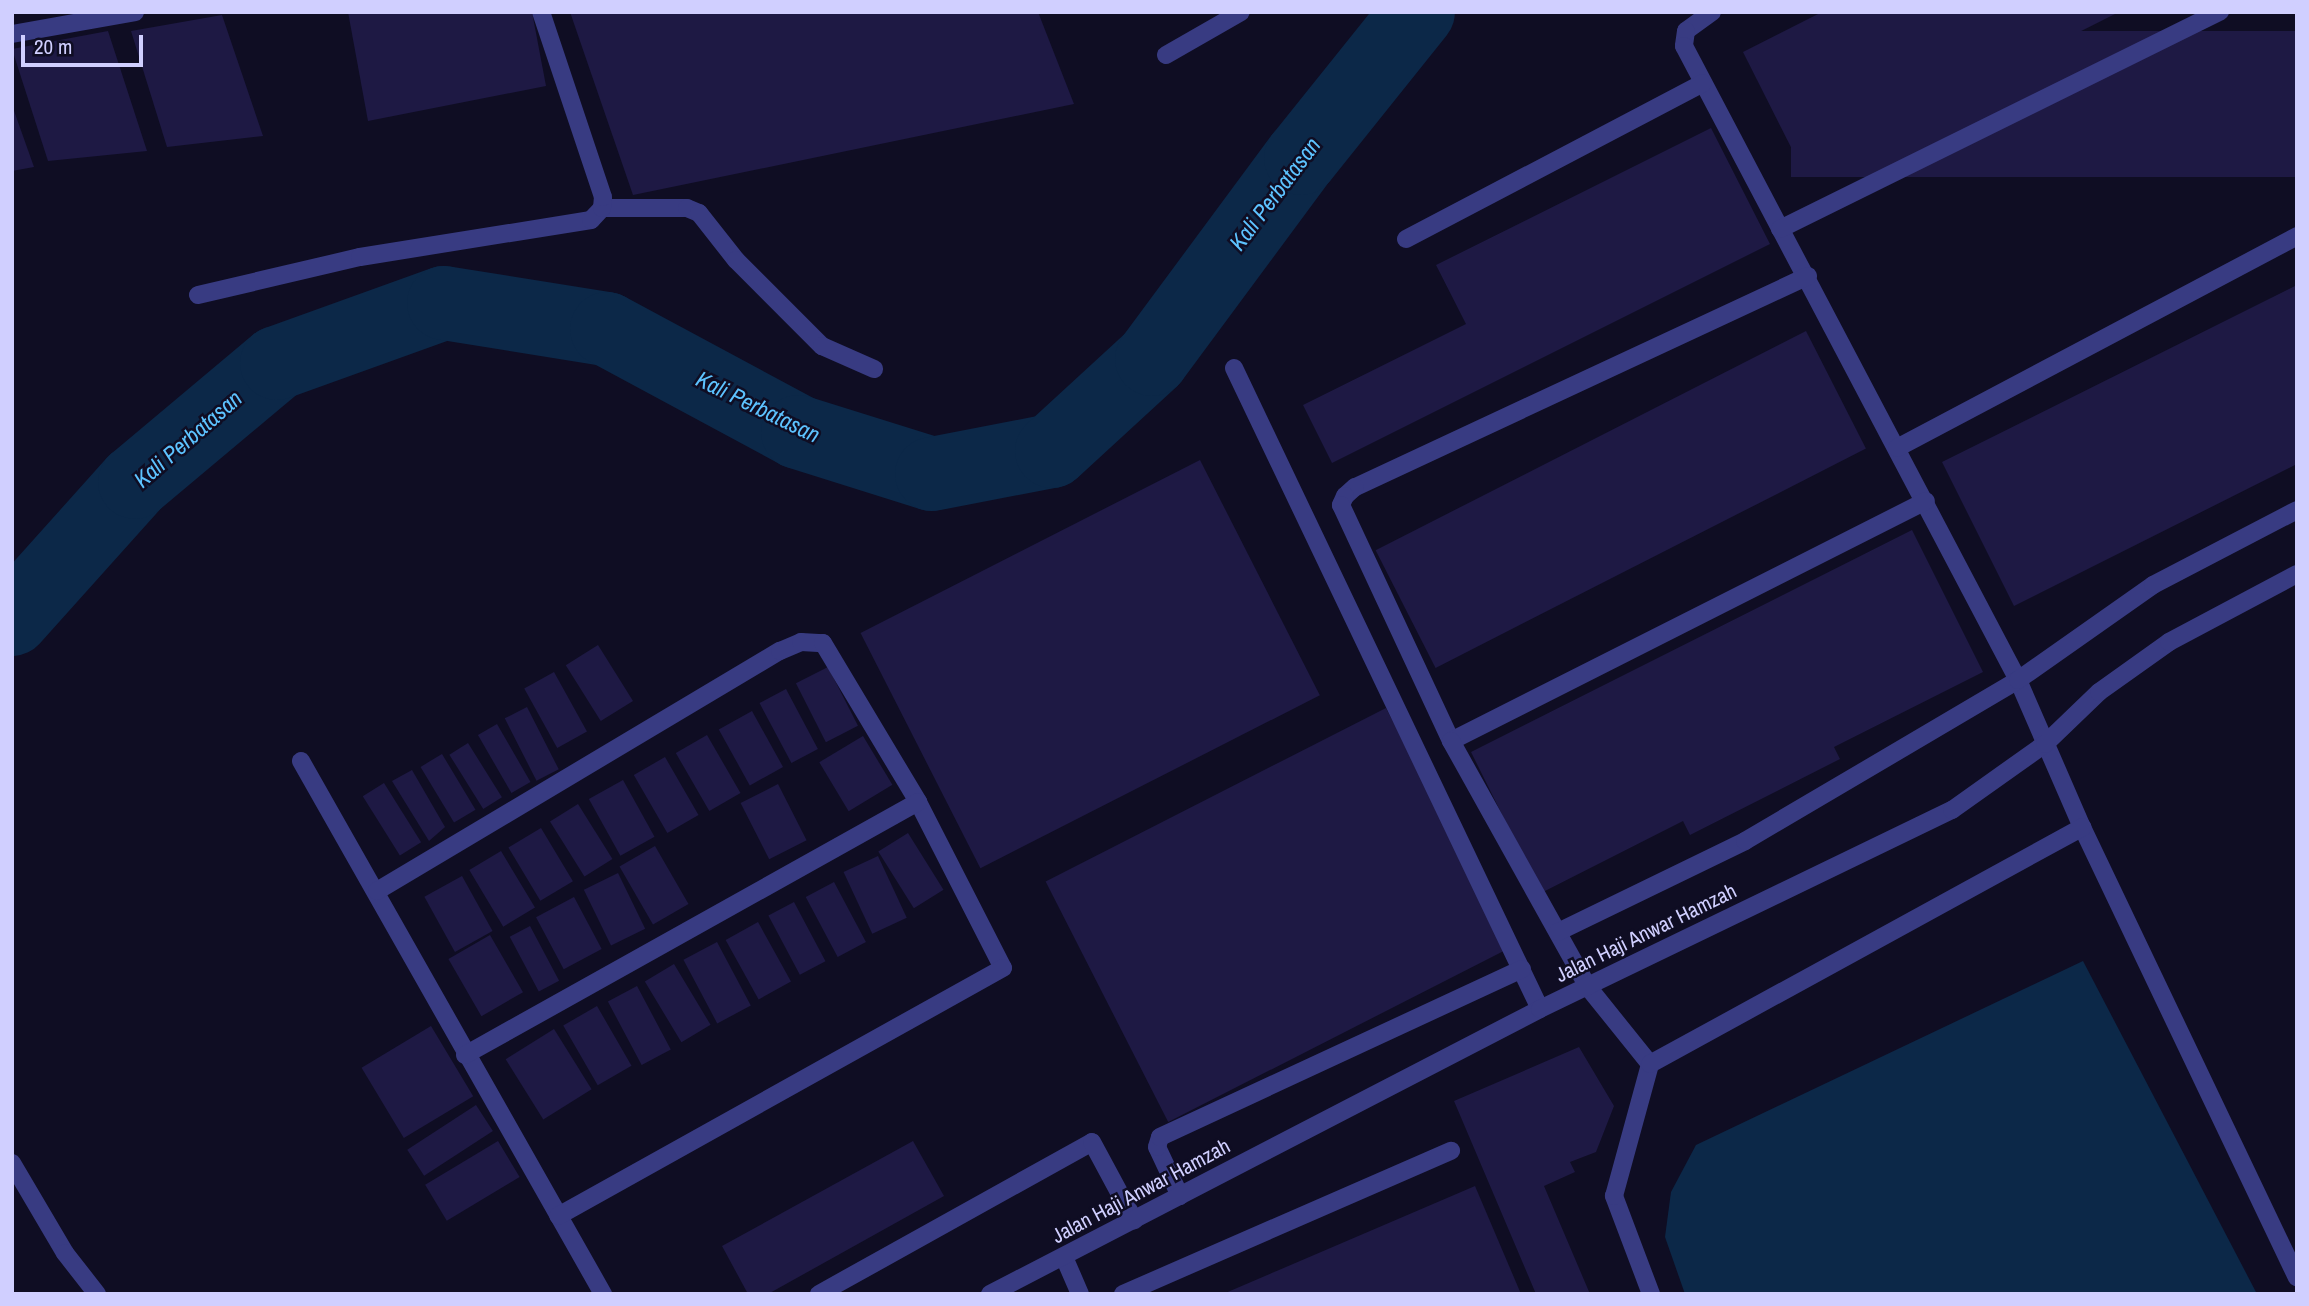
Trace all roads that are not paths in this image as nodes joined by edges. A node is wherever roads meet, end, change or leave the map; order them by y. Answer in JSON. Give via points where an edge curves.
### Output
{"nodes":[{"id":1,"x":135,"y":12,"type":"edge"},
{"id":2,"x":541,"y":12,"type":"edge"},
{"id":3,"x":1241,"y":12,"type":"edge"},
{"id":4,"x":1712,"y":12,"type":"edge"},
{"id":5,"x":2219,"y":13,"type":"edge"},
{"id":6,"x":12,"y":34,"type":"edge"},
{"id":7,"x":1166,"y":55,"type":"dead end"},
{"id":8,"x":1703,"y":83,"type":"junction"},
{"id":9,"x":597,"y":214,"type":"junction"},
{"id":10,"x":1780,"y":229,"type":"junction"},
{"id":11,"x":2297,"y":236,"type":"edge"},
{"id":12,"x":1406,"y":239,"type":"dead end"},
{"id":13,"x":1808,"y":276,"type":"junction"},
{"id":14,"x":198,"y":295,"type":"dead end"},
{"id":15,"x":1234,"y":368,"type":"dead end"},
{"id":16,"x":874,"y":369,"type":"dead end"},
{"id":17,"x":1897,"y":449,"type":"junction"},
{"id":18,"x":1926,"y":501,"type":"junction"},
{"id":19,"x":2297,"y":510,"type":"edge"},
{"id":20,"x":2297,"y":574,"type":"edge"},
{"id":21,"x":2018,"y":680,"type":"junction"},
{"id":22,"x":1451,"y":741,"type":"junction"},
{"id":23,"x":2045,"y":744,"type":"junction"},
{"id":24,"x":301,"y":761,"type":"dead end"},
{"id":25,"x":918,"y":802,"type":"junction"},
{"id":26,"x":2082,"y":827,"type":"junction"},
{"id":27,"x":377,"y":891,"type":"junction"},
{"id":28,"x":1558,"y":932,"type":"junction"},
{"id":29,"x":1522,"y":969,"type":"junction"},
{"id":30,"x":1588,"y":987,"type":"junction"},
{"id":31,"x":1540,"y":1009,"type":"junction"},
{"id":32,"x":465,"y":1055,"type":"junction"},
{"id":33,"x":1650,"y":1064,"type":"junction"},
{"id":34,"x":1451,"y":1151,"type":"dead end"},
{"id":35,"x":12,"y":1163,"type":"edge"},
{"id":36,"x":1180,"y":1196,"type":"junction"},
{"id":37,"x":558,"y":1216,"type":"junction"},
{"id":38,"x":1134,"y":1220,"type":"junction"},
{"id":39,"x":1064,"y":1257,"type":"junction"},
{"id":40,"x":2297,"y":1277,"type":"edge"},
{"id":41,"x":97,"y":1294,"type":"edge"},
{"id":42,"x":603,"y":1294,"type":"edge"},
{"id":43,"x":819,"y":1294,"type":"edge"},
{"id":44,"x":990,"y":1294,"type":"edge"},
{"id":45,"x":1080,"y":1294,"type":"edge"},
{"id":46,"x":1123,"y":1294,"type":"edge"},
{"id":47,"x":1651,"y":1294,"type":"edge"}],
"edges":[{"from":1,"to":6,"type":"street"},
{"from":2,"to":9,"type":"street","via":[[603,197]]},
{"from":3,"to":7,"type":"street"},
{"from":4,"to":8,"type":"street","via":[[1686,31],[1684,46]]},
{"from":5,"to":10,"type":"street"},
{"from":8,"to":10,"type":"street"},
{"from":8,"to":12,"type":"street"},
{"from":9,"to":14,"type":"street","via":[[360,257]]},
{"from":9,"to":16,"type":"street","via":[[687,208],[699,213],[736,260],[822,346]]},
{"from":10,"to":13,"type":"street"},
{"from":11,"to":17,"type":"street"},
{"from":13,"to":17,"type":"street"},
{"from":13,"to":22,"type":"street","via":[[1354,487],[1345,496],[1341,505]]},
{"from":15,"to":29,"type":"street"},
{"from":17,"to":18,"type":"street"},
{"from":18,"to":21,"type":"street"},
{"from":18,"to":22,"type":"street"},
{"from":19,"to":21,"type":"street","via":[[2153,585]]},
{"from":20,"to":23,"type":"street","name":"Jalan Haji Anwar Hamzah","via":[[2169,642],[2099,692]]},
{"from":21,"to":23,"type":"street"},
{"from":21,"to":28,"type":"street","via":[[1745,842]]},
{"from":22,"to":28,"type":"street"},
{"from":23,"to":26,"type":"street"},
{"from":23,"to":30,"type":"street","name":"Jalan Haji Anwar Hamzah","via":[[1952,810]]},
{"from":24,"to":27,"type":"street"},
{"from":25,"to":27,"type":"street","via":[[823,643],[802,642]]},
{"from":25,"to":32,"type":"street"},
{"from":25,"to":37,"type":"street","via":[[1003,968]]},
{"from":26,"to":33,"type":"street"},
{"from":26,"to":40,"type":"street"},
{"from":27,"to":32,"type":"street"},
{"from":28,"to":30,"type":"street"},
{"from":29,"to":31,"type":"street"},
{"from":29,"to":36,"type":"street","via":[[1160,1137],[1157,1147]]},
{"from":30,"to":31,"type":"street","name":"Jalan Haji Anwar Hamzah"},
{"from":30,"to":33,"type":"street"},
{"from":31,"to":36,"type":"street","name":"Jalan Haji Anwar Hamzah"},
{"from":32,"to":37,"type":"street"},
{"from":33,"to":47,"type":"street","via":[[1614,1196]]},
{"from":34,"to":46,"type":"street"},
{"from":35,"to":41,"type":"street","via":[[65,1253]]},
{"from":36,"to":38,"type":"street","name":"Jalan Haji Anwar Hamzah"},
{"from":37,"to":42,"type":"street"},
{"from":38,"to":39,"type":"street","name":"Jalan Haji Anwar Hamzah"},
{"from":38,"to":43,"type":"street","via":[[1092,1142]]},
{"from":39,"to":44,"type":"street","name":"Jalan Haji Anwar Hamzah"},
{"from":39,"to":45,"type":"street"}]}
